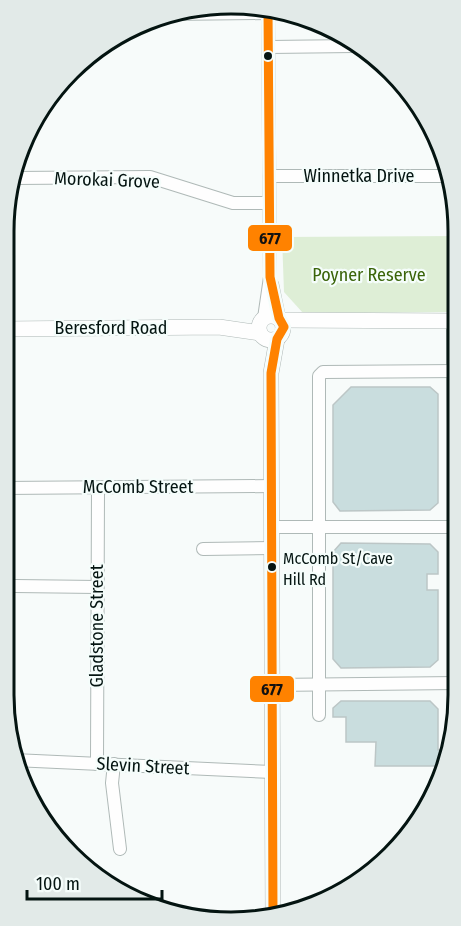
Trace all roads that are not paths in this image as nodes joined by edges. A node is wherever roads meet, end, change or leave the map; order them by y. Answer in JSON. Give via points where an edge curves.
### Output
{"nodes":[{"id":1,"x":268,"y":17,"type":"edge"},
{"id":2,"x":344,"y":46,"type":"edge"},
{"id":3,"x":269,"y":47,"type":"junction"},
{"id":4,"x":269,"y":176,"type":"junction"},
{"id":5,"x":440,"y":176,"type":"edge"},
{"id":6,"x":20,"y":178,"type":"edge"},
{"id":7,"x":269,"y":203,"type":"junction"},
{"id":8,"x":271,"y":327,"type":"junction"},
{"id":9,"x":448,"y":327,"type":"edge"},
{"id":10,"x":14,"y":329,"type":"edge"},
{"id":11,"x":448,"y":372,"type":"edge"},
{"id":12,"x":272,"y":486,"type":"junction"},
{"id":13,"x":14,"y":488,"type":"edge"},
{"id":14,"x":98,"y":488,"type":"junction"},
{"id":15,"x":272,"y":527,"type":"junction"},
{"id":16,"x":318,"y":527,"type":"junction"},
{"id":17,"x":448,"y":527,"type":"edge"},
{"id":18,"x":272,"y":548,"type":"junction"},
{"id":19,"x":203,"y":549,"type":"dead end"},
{"id":20,"x":15,"y":586,"type":"dead end"},
{"id":21,"x":97,"y":587,"type":"junction"},
{"id":22,"x":319,"y":684,"type":"junction"},
{"id":23,"x":448,"y":684,"type":"edge"},
{"id":24,"x":272,"y":685,"type":"junction"},
{"id":25,"x":319,"y":715,"type":"dead end"},
{"id":26,"x":24,"y":760,"type":"edge"},
{"id":27,"x":97,"y":764,"type":"junction"},
{"id":28,"x":114,"y":764,"type":"junction"},
{"id":29,"x":272,"y":772,"type":"junction"},
{"id":30,"x":120,"y":849,"type":"dead end"},
{"id":31,"x":273,"y":908,"type":"edge"}],
"edges":[{"from":1,"to":3,"type":"street"},
{"from":2,"to":3,"type":"street"},
{"from":3,"to":4,"type":"street"},
{"from":4,"to":5,"type":"street","name":"Winnetka Drive"},
{"from":4,"to":7,"type":"street"},
{"from":6,"to":7,"type":"street","name":"Morokai Grove","via":[[150,177],[233,203]]},
{"from":7,"to":8,"type":"street"},
{"from":8,"to":9,"type":"main road","name":"Beresford Road","via":[[305,331]]},
{"from":8,"to":10,"type":"main road","name":"Beresford Road"},
{"from":8,"to":12,"type":"main road"},
{"from":11,"to":16,"type":"street","via":[[323,372],[319,376]]},
{"from":12,"to":14,"type":"street","name":"McComb Street"},
{"from":12,"to":15,"type":"main road"},
{"from":13,"to":14,"type":"street","name":"McComb Street"},
{"from":14,"to":21,"type":"street","name":"Gladstone Street"},
{"from":15,"to":16,"type":"street"},
{"from":15,"to":18,"type":"main road"},
{"from":16,"to":17,"type":"street"},
{"from":16,"to":22,"type":"street"},
{"from":18,"to":19,"type":"street"},
{"from":18,"to":24,"type":"main road"},
{"from":20,"to":21,"type":"street"},
{"from":21,"to":27,"type":"street","name":"Gladstone Street"},
{"from":22,"to":23,"type":"street"},
{"from":22,"to":24,"type":"street"},
{"from":22,"to":25,"type":"street"},
{"from":24,"to":29,"type":"main road"},
{"from":26,"to":27,"type":"street","name":"Slevin Street"},
{"from":27,"to":28,"type":"street","name":"Slevin Street"},
{"from":28,"to":29,"type":"street","name":"Slevin Street"},
{"from":28,"to":30,"type":"street","via":[[112,783]]},
{"from":29,"to":31,"type":"main road"}]}
